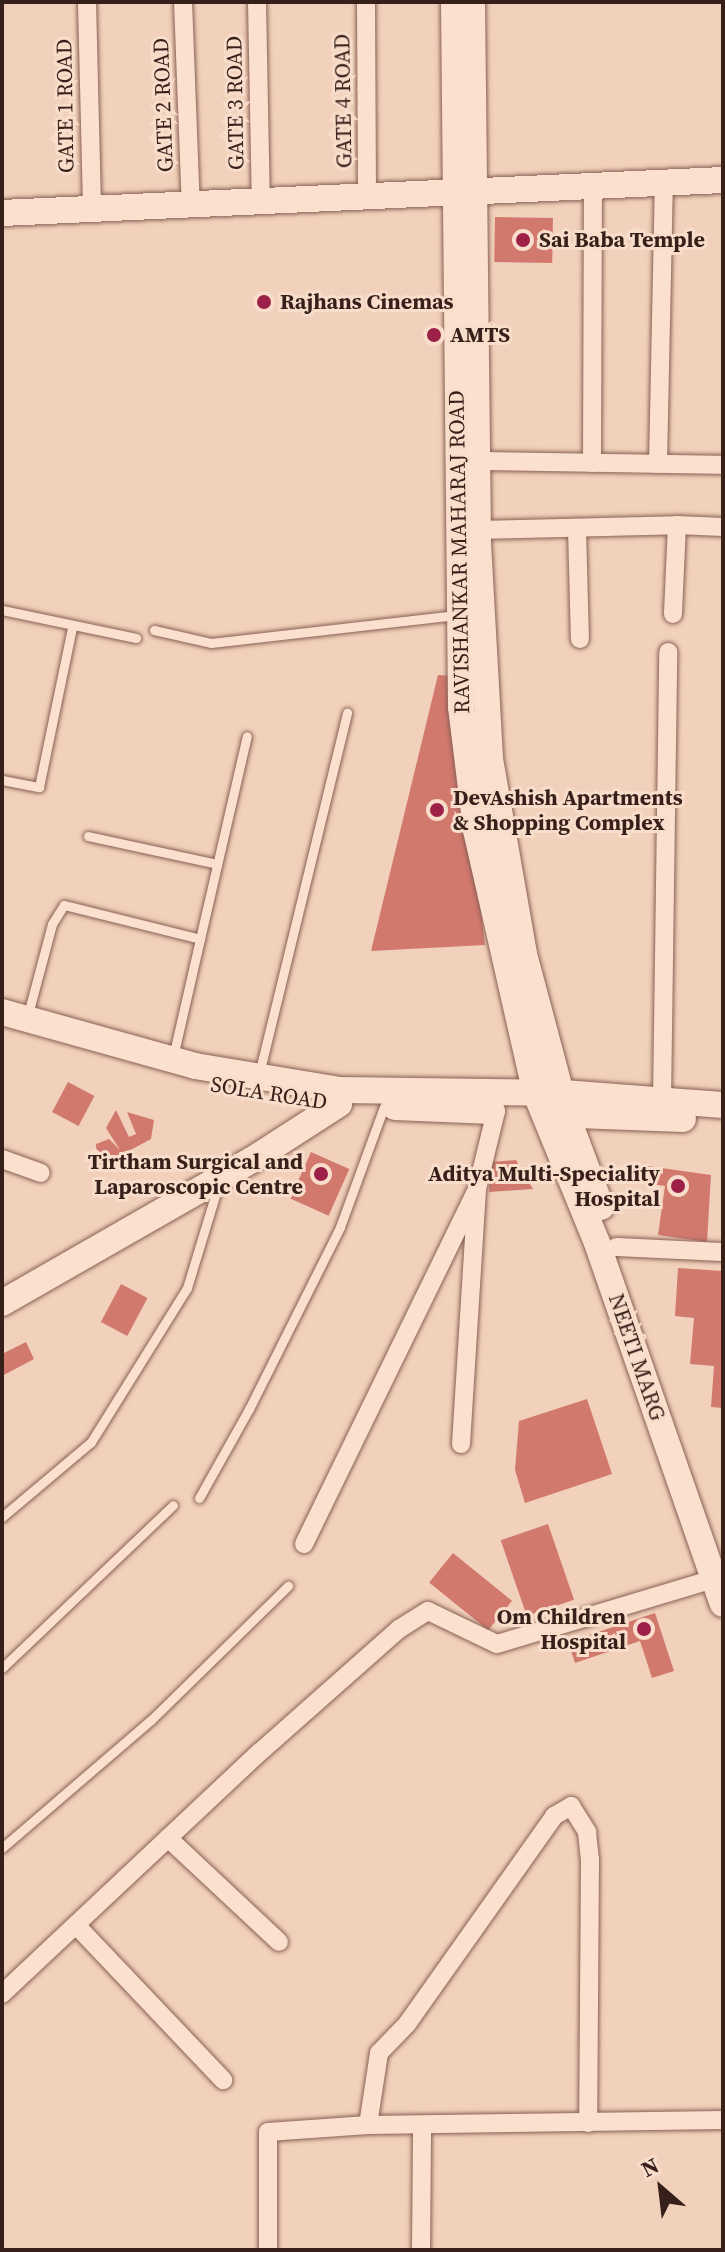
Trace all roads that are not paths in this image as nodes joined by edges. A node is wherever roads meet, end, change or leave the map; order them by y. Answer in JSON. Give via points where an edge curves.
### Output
{"nodes":[{"id":1,"x":87,"y":2,"type":"edge"},
{"id":2,"x":183,"y":2,"type":"edge"},
{"id":3,"x":257,"y":2,"type":"edge"},
{"id":4,"x":366,"y":2,"type":"edge"},
{"id":5,"x":454,"y":2,"type":"edge"},
{"id":6,"x":472,"y":2,"type":"edge"},
{"id":7,"x":723,"y":180,"type":"edge"},
{"id":8,"x":664,"y":184,"type":"junction"},
{"id":9,"x":593,"y":188,"type":"junction"},
{"id":10,"x":463,"y":195,"type":"junction"},
{"id":11,"x":367,"y":199,"type":"junction"},
{"id":12,"x":261,"y":203,"type":"junction"},
{"id":13,"x":191,"y":206,"type":"junction"},
{"id":14,"x":92,"y":210,"type":"junction"},
{"id":15,"x":2,"y":213,"type":"edge"},
{"id":16,"x":477,"y":461,"type":"junction"},
{"id":17,"x":592,"y":463,"type":"junction"},
{"id":18,"x":658,"y":464,"type":"junction"},
{"id":19,"x":723,"y":465,"type":"edge"},
{"id":20,"x":677,"y":525,"type":"junction"},
{"id":21,"x":723,"y":527,"type":"edge"},
{"id":22,"x":577,"y":528,"type":"junction"},
{"id":23,"x":478,"y":530,"type":"junction"},
{"id":24,"x":2,"y":610,"type":"edge"},
{"id":25,"x":673,"y":614,"type":"dead end"},
{"id":26,"x":459,"y":615,"type":"junction"},
{"id":27,"x":72,"y":627,"type":"junction"},
{"id":28,"x":154,"y":630,"type":"dead end"},
{"id":29,"x":136,"y":638,"type":"dead end"},
{"id":30,"x":580,"y":639,"type":"dead end"},
{"id":31,"x":668,"y":652,"type":"dead end"},
{"id":32,"x":347,"y":713,"type":"dead end"},
{"id":33,"x":247,"y":736,"type":"dead end"},
{"id":34,"x":2,"y":780,"type":"edge"},
{"id":35,"x":88,"y":836,"type":"dead end"},
{"id":36,"x":217,"y":864,"type":"junction"},
{"id":37,"x":200,"y":939,"type":"junction"},
{"id":38,"x":14,"y":1015,"type":"edge"},
{"id":39,"x":2,"y":1028,"type":"edge"},
{"id":40,"x":173,"y":1060,"type":"junction"},
{"id":41,"x":258,"y":1077,"type":"junction"},
{"id":42,"x":329,"y":1096,"type":"junction"},
{"id":43,"x":662,"y":1101,"type":"junction"},
{"id":44,"x":552,"y":1104,"type":"junction"},
{"id":45,"x":723,"y":1105,"type":"edge"},
{"id":46,"x":384,"y":1107,"type":"junction"},
{"id":47,"x":496,"y":1111,"type":"junction"},
{"id":48,"x":723,"y":1121,"type":"edge"},
{"id":49,"x":2,"y":1159,"type":"edge"},
{"id":50,"x":41,"y":1173,"type":"dead end"},
{"id":51,"x":221,"y":1178,"type":"junction"},
{"id":52,"x":477,"y":1189,"type":"junction"},
{"id":53,"x":616,"y":1247,"type":"junction"},
{"id":54,"x":723,"y":1252,"type":"edge"},
{"id":55,"x":2,"y":1288,"type":"edge"},
{"id":56,"x":2,"y":1303,"type":"edge"},
{"id":57,"x":461,"y":1444,"type":"dead end"},
{"id":58,"x":199,"y":1498,"type":"dead end"},
{"id":59,"x":173,"y":1505,"type":"dead end"},
{"id":60,"x":2,"y":1517,"type":"edge"},
{"id":61,"x":304,"y":1544,"type":"dead end"},
{"id":62,"x":720,"y":1580,"type":"edge"},
{"id":63,"x":288,"y":1586,"type":"dead end"},
{"id":64,"x":2,"y":1668,"type":"edge"},
{"id":65,"x":168,"y":1838,"type":"junction"},
{"id":66,"x":2,"y":1848,"type":"edge"},
{"id":67,"x":76,"y":1925,"type":"junction"},
{"id":68,"x":279,"y":1942,"type":"dead end"},
{"id":69,"x":2,"y":1994,"type":"edge"},
{"id":70,"x":223,"y":2080,"type":"dead end"},
{"id":71,"x":723,"y":2120,"type":"edge"},
{"id":72,"x":588,"y":2123,"type":"junction"},
{"id":73,"x":368,"y":2125,"type":"junction"},
{"id":74,"x":422,"y":2126,"type":"junction"},
{"id":75,"x":268,"y":2250,"type":"edge"},
{"id":76,"x":421,"y":2250,"type":"edge"}],
"edges":[{"from":1,"to":14,"type":"street","name":"GATE 1 ROAD"},
{"from":2,"to":13,"type":"street","name":"GATE 2 ROAD"},
{"from":3,"to":12,"type":"street","name":"GATE 3 ROAD"},
{"from":4,"to":11,"type":"street","name":"GATE 4 ROAD"},
{"from":5,"to":10,"type":"main road","name":"RAVISHANKAR MAHARAJ ROAD"},
{"from":6,"to":10,"type":"main road","name":"RAVISHANKAR MAHARAJ ROAD"},
{"from":7,"to":8,"type":"main road"},
{"from":8,"to":9,"type":"main road"},
{"from":8,"to":18,"type":"street"},
{"from":9,"to":10,"type":"main road"},
{"from":9,"to":17,"type":"street"},
{"from":10,"to":11,"type":"main road"},
{"from":10,"to":16,"type":"main road","name":"RAVISHANKAR MAHARAJ ROAD"},
{"from":10,"to":26,"type":"main road","name":"RAVISHANKAR MAHARAJ ROAD"},
{"from":11,"to":12,"type":"main road"},
{"from":12,"to":13,"type":"main road"},
{"from":13,"to":14,"type":"main road"},
{"from":14,"to":15,"type":"main road"},
{"from":16,"to":17,"type":"street"},
{"from":16,"to":23,"type":"main road","name":"RAVISHANKAR MAHARAJ ROAD"},
{"from":17,"to":18,"type":"street"},
{"from":18,"to":19,"type":"street"},
{"from":20,"to":21,"type":"street"},
{"from":20,"to":22,"type":"street"},
{"from":20,"to":25,"type":"street"},
{"from":22,"to":23,"type":"street"},
{"from":22,"to":30,"type":"street"},
{"from":23,"to":44,"type":"main road","name":"RAVISHANKAR MAHARAJ ROAD","via":[[490,759]]},
{"from":24,"to":27,"type":"lane"},
{"from":26,"to":28,"type":"lane","via":[[211,643]]},
{"from":26,"to":44,"type":"main road","name":"RAVISHANKAR MAHARAJ ROAD","via":[[461,707],[476,830]]},
{"from":27,"to":29,"type":"lane"},
{"from":27,"to":34,"type":"lane","via":[[39,787]]},
{"from":31,"to":43,"type":"street"},
{"from":32,"to":41,"type":"lane"},
{"from":33,"to":36,"type":"lane"},
{"from":35,"to":36,"type":"lane"},
{"from":36,"to":37,"type":"lane"},
{"from":37,"to":38,"type":"lane","via":[[64,905]]},
{"from":37,"to":40,"type":"lane"},
{"from":38,"to":40,"type":"main road","name":"SOLA ROAD"},
{"from":39,"to":42,"type":"main road","name":"SOLA ROAD","via":[[201,1082]]},
{"from":40,"to":41,"type":"main road","name":"SOLA ROAD"},
{"from":41,"to":42,"type":"main road","name":"SOLA ROAD"},
{"from":42,"to":44,"type":"main road","name":"SOLA ROAD"},
{"from":42,"to":46,"type":"main road","name":"SOLA ROAD"},
{"from":42,"to":51,"type":"main road"},
{"from":42,"to":55,"type":"main road"},
{"from":43,"to":44,"type":"main road","name":"SOLA ROAD"},
{"from":43,"to":45,"type":"main road","name":"SOLA ROAD"},
{"from":44,"to":47,"type":"main road","name":"SOLA ROAD"},
{"from":44,"to":48,"type":"main road","name":"SOLA ROAD"},
{"from":44,"to":53,"type":"main road"},
{"from":44,"to":62,"type":"main road","name":"NEETI MARG"},
{"from":46,"to":47,"type":"main road","name":"SOLA ROAD"},
{"from":46,"to":58,"type":"lane","via":[[340,1227]]},
{"from":47,"to":52,"type":"street"},
{"from":49,"to":50,"type":"street"},
{"from":51,"to":56,"type":"main road"},
{"from":51,"to":60,"type":"lane","via":[[187,1288],[91,1442]]},
{"from":52,"to":57,"type":"street"},
{"from":52,"to":61,"type":"street"},
{"from":53,"to":54,"type":"street"},
{"from":53,"to":62,"type":"main road"},
{"from":59,"to":64,"type":"lane"},
{"from":62,"to":65,"type":"street","via":[[497,1644],[428,1611],[377,1648]]},
{"from":63,"to":66,"type":"lane","via":[[151,1720]]},
{"from":65,"to":67,"type":"street"},
{"from":65,"to":68,"type":"street"},
{"from":67,"to":69,"type":"street"},
{"from":67,"to":70,"type":"street"},
{"from":71,"to":72,"type":"street"},
{"from":72,"to":73,"type":"street","via":[[590,1859],[587,1832],[571,1806],[554,1816],[407,2024],[379,2053]]},
{"from":72,"to":74,"type":"street"},
{"from":73,"to":74,"type":"street"},
{"from":73,"to":75,"type":"street","via":[[268,2132]]},
{"from":74,"to":76,"type":"street"}]}
